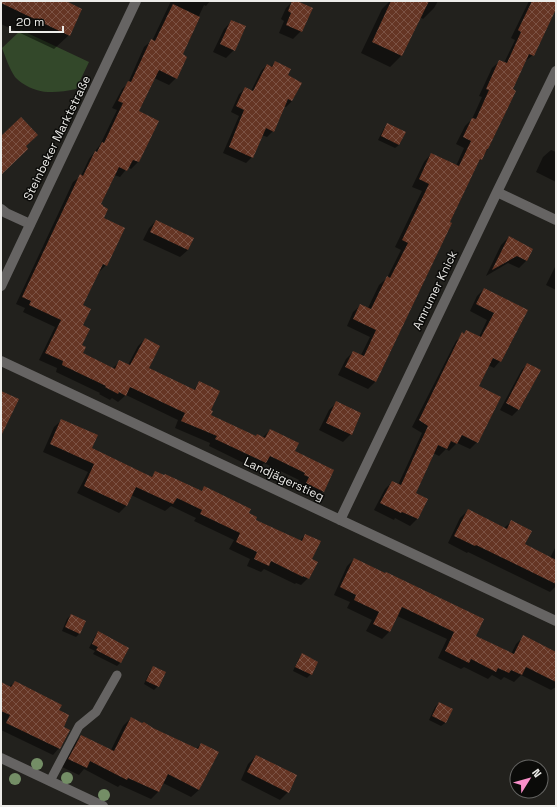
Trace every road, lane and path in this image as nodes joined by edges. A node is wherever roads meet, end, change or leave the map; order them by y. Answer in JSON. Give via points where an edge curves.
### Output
{"nodes":[{"id":1,"x":136,"y":1,"type":"edge"},
{"id":2,"x":556,"y":71,"type":"edge"},
{"id":3,"x":497,"y":192,"type":"junction"},
{"id":4,"x":1,"y":210,"type":"edge"},
{"id":5,"x":556,"y":220,"type":"edge"},
{"id":6,"x":30,"y":224,"type":"junction"},
{"id":7,"x":1,"y":286,"type":"edge"},
{"id":8,"x":2,"y":362,"type":"edge"},
{"id":9,"x":340,"y":520,"type":"junction"},
{"id":10,"x":556,"y":621,"type":"edge"},
{"id":11,"x":117,"y":675,"type":"dead end"},
{"id":12,"x":1,"y":758,"type":"edge"},
{"id":13,"x":50,"y":781,"type":"junction"},
{"id":14,"x":103,"y":806,"type":"edge"}],
"edges":[{"from":1,"to":6,"type":"street","name":"Steinbeker Marktstraße"},
{"from":2,"to":3,"type":"street","name":"Amrumer Knick"},
{"from":3,"to":5,"type":"street"},
{"from":3,"to":9,"type":"street","name":"Amrumer Knick"},
{"from":4,"to":6,"type":"street"},
{"from":6,"to":7,"type":"street","name":"Steinbeker Marktstraße"},
{"from":8,"to":9,"type":"street","name":"Landjägerstieg"},
{"from":9,"to":10,"type":"street","name":"Landjägerstieg"},
{"from":11,"to":13,"type":"lane","via":[[96,712],[79,726]]},
{"from":12,"to":13,"type":"street"},
{"from":13,"to":14,"type":"street"}]}
